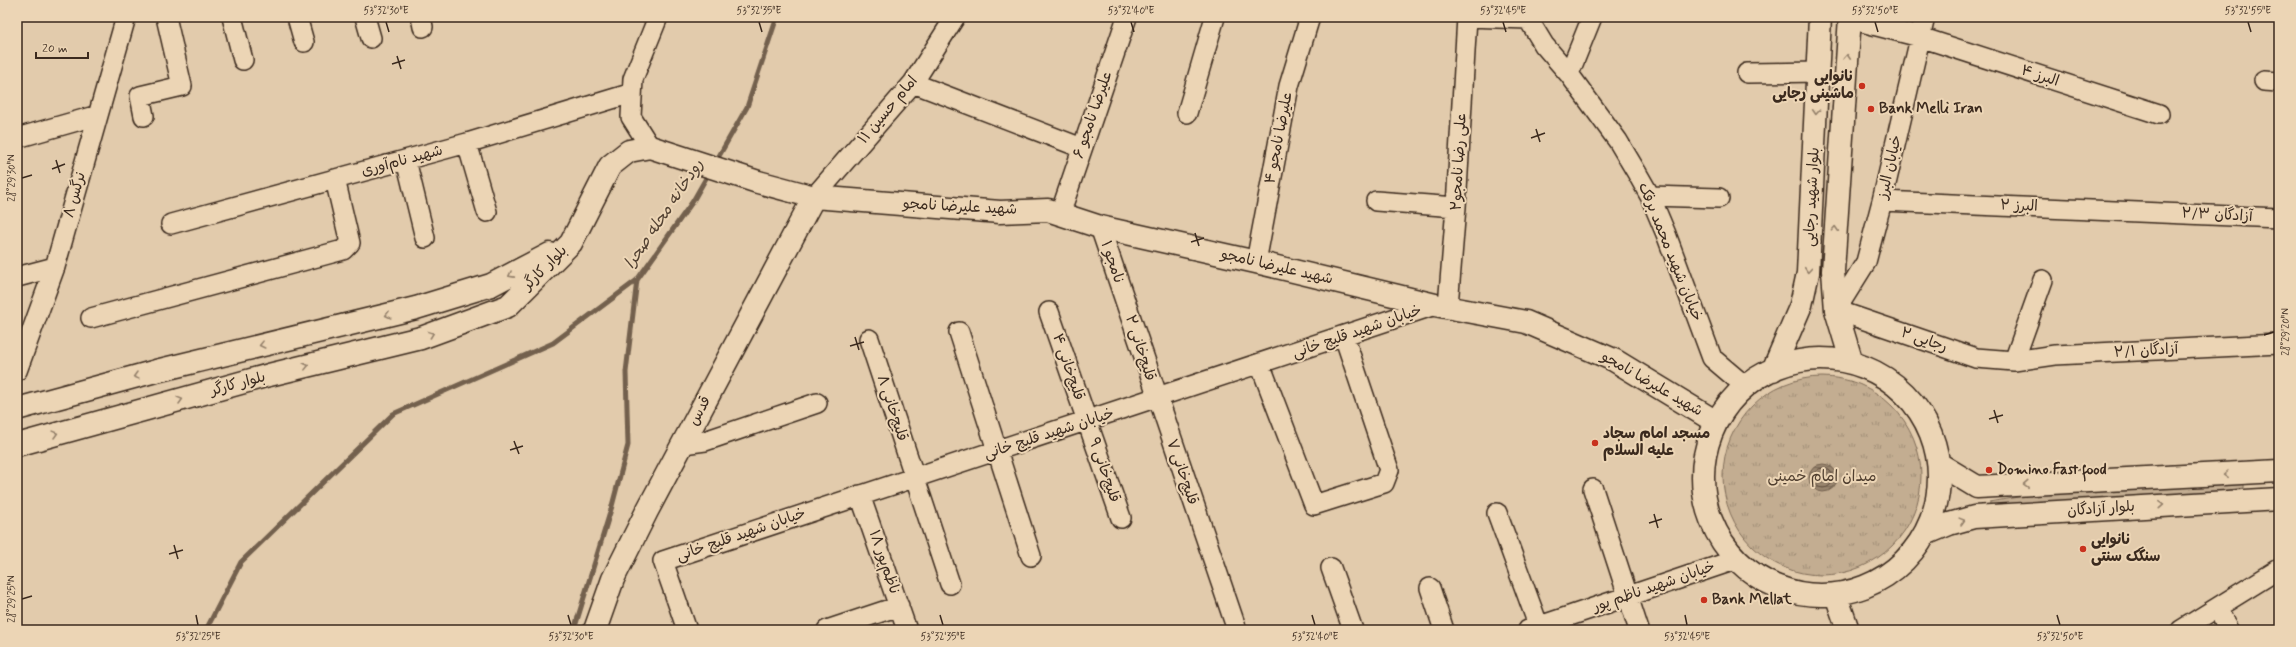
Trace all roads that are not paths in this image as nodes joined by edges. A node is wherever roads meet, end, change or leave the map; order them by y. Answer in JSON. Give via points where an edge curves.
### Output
{"nodes":[{"id":1,"x":126,"y":17,"type":"edge"},
{"id":2,"x":166,"y":17,"type":"edge"},
{"id":3,"x":232,"y":17,"type":"edge"},
{"id":4,"x":297,"y":17,"type":"edge"},
{"id":5,"x":365,"y":17,"type":"edge"},
{"id":6,"x":658,"y":17,"type":"edge"},
{"id":7,"x":955,"y":17,"type":"edge"},
{"id":8,"x":1127,"y":17,"type":"edge"},
{"id":9,"x":1215,"y":17,"type":"edge"},
{"id":10,"x":1310,"y":17,"type":"edge"},
{"id":11,"x":1467,"y":17,"type":"edge"},
{"id":12,"x":1592,"y":17,"type":"edge"},
{"id":13,"x":1820,"y":17,"type":"edge"},
{"id":14,"x":1925,"y":17,"type":"edge"},
{"id":15,"x":1528,"y":18,"type":"edge"},
{"id":16,"x":1850,"y":18,"type":"edge"},
{"id":17,"x":1920,"y":37,"type":"junction"},
{"id":18,"x":371,"y":38,"type":"dead end"},
{"id":19,"x":304,"y":42,"type":"dead end"},
{"id":20,"x":243,"y":60,"type":"dead end"},
{"id":21,"x":1819,"y":72,"type":"junction"},
{"id":22,"x":1747,"y":73,"type":"dead end"},
{"id":23,"x":1569,"y":74,"type":"junction"},
{"id":24,"x":913,"y":83,"type":"junction"},
{"id":25,"x":632,"y":93,"type":"junction"},
{"id":26,"x":1187,"y":113,"type":"dead end"},
{"id":27,"x":2159,"y":114,"type":"dead end"},
{"id":28,"x":98,"y":115,"type":"junction"},
{"id":29,"x":144,"y":116,"type":"dead end"},
{"id":30,"x":17,"y":138,"type":"edge"},
{"id":31,"x":467,"y":143,"type":"junction"},
{"id":32,"x":650,"y":147,"type":"junction"},
{"id":33,"x":1082,"y":148,"type":"junction"},
{"id":34,"x":406,"y":160,"type":"junction"},
{"id":35,"x":335,"y":179,"type":"junction"},
{"id":36,"x":1650,"y":196,"type":"junction"},
{"id":37,"x":814,"y":197,"type":"junction"},
{"id":38,"x":1719,"y":198,"type":"dead end"},
{"id":39,"x":1376,"y":201,"type":"dead end"},
{"id":40,"x":1882,"y":201,"type":"junction"},
{"id":41,"x":1456,"y":207,"type":"junction"},
{"id":42,"x":487,"y":212,"type":"dead end"},
{"id":43,"x":2155,"y":212,"type":"joint"},
{"id":44,"x":1060,"y":214,"type":"junction"},
{"id":45,"x":2279,"y":218,"type":"edge"},
{"id":46,"x":171,"y":224,"type":"dead end"},
{"id":47,"x":1100,"y":227,"type":"junction"},
{"id":48,"x":425,"y":238,"type":"dead end"},
{"id":49,"x":571,"y":243,"type":"junction"},
{"id":50,"x":1256,"y":262,"type":"junction"},
{"id":51,"x":55,"y":267,"type":"junction"},
{"id":52,"x":17,"y":277,"type":"edge"},
{"id":53,"x":2043,"y":280,"type":"dead end"},
{"id":54,"x":1124,"y":297,"type":"joint"},
{"id":55,"x":1441,"y":305,"type":"junction"},
{"id":56,"x":1836,"y":310,"type":"junction"},
{"id":57,"x":1049,"y":312,"type":"dead end"},
{"id":58,"x":91,"y":318,"type":"dead end"},
{"id":59,"x":960,"y":332,"type":"dead end"},
{"id":60,"x":1344,"y":336,"type":"junction"},
{"id":61,"x":869,"y":339,"type":"dead end"},
{"id":62,"x":2279,"y":344,"type":"edge"},
{"id":63,"x":2014,"y":361,"type":"junction"},
{"id":64,"x":1852,"y":363,"type":"junction"},
{"id":65,"x":1260,"y":364,"type":"junction"},
{"id":66,"x":1773,"y":370,"type":"junction"},
{"id":67,"x":17,"y":371,"type":"edge"},
{"id":68,"x":1745,"y":386,"type":"junction"},
{"id":69,"x":1157,"y":398,"type":"junction"},
{"id":70,"x":817,"y":403,"type":"dead end"},
{"id":71,"x":17,"y":409,"type":"edge"},
{"id":72,"x":1087,"y":421,"type":"junction"},
{"id":73,"x":1716,"y":422,"type":"junction"},
{"id":74,"x":683,"y":444,"type":"junction"},
{"id":75,"x":17,"y":445,"type":"edge"},
{"id":76,"x":997,"y":451,"type":"junction"},
{"id":77,"x":1939,"y":464,"type":"junction"},
{"id":78,"x":2279,"y":471,"type":"edge"},
{"id":79,"x":2254,"y":472,"type":"junction"},
{"id":80,"x":915,"y":478,"type":"junction"},
{"id":81,"x":1593,"y":489,"type":"dead end"},
{"id":82,"x":860,"y":495,"type":"junction"},
{"id":83,"x":2279,"y":499,"type":"edge"},
{"id":84,"x":2254,"y":500,"type":"junction"},
{"id":85,"x":1497,"y":513,"type":"dead end"},
{"id":86,"x":1121,"y":518,"type":"dead end"},
{"id":87,"x":1925,"y":534,"type":"junction"},
{"id":88,"x":1031,"y":556,"type":"dead end"},
{"id":89,"x":1735,"y":560,"type":"junction"},
{"id":90,"x":1331,"y":568,"type":"dead end"},
{"id":91,"x":2279,"y":569,"type":"edge"},
{"id":92,"x":950,"y":584,"type":"dead end"},
{"id":93,"x":1430,"y":588,"type":"dead end"},
{"id":94,"x":1836,"y":595,"type":"junction"},
{"id":95,"x":1628,"y":596,"type":"junction"},
{"id":96,"x":899,"y":606,"type":"junction"},
{"id":97,"x":2218,"y":608,"type":"junction"},
{"id":98,"x":1536,"y":629,"type":"edge"},
{"id":99,"x":595,"y":630,"type":"edge"},
{"id":100,"x":687,"y":630,"type":"edge"},
{"id":101,"x":828,"y":630,"type":"edge"},
{"id":102,"x":907,"y":630,"type":"edge"},
{"id":103,"x":1237,"y":630,"type":"edge"},
{"id":104,"x":1353,"y":630,"type":"edge"},
{"id":105,"x":1444,"y":630,"type":"edge"},
{"id":106,"x":1639,"y":630,"type":"edge"},
{"id":107,"x":1848,"y":630,"type":"edge"},
{"id":108,"x":2181,"y":630,"type":"edge"},
{"id":109,"x":2228,"y":630,"type":"edge"}],
"edges":[{"from":1,"to":28,"type":"street","name":"نرگس ۸"},
{"from":2,"to":29,"type":"street","via":[[182,86],[140,96]]},
{"from":3,"to":20,"type":"street"},
{"from":4,"to":19,"type":"street"},
{"from":5,"to":18,"type":"street"},
{"from":6,"to":25,"type":"street","via":[[632,79]]},
{"from":7,"to":24,"type":"street","name":"امام حسین ۱۱"},
{"from":8,"to":33,"type":"street","name":"علیرضا نامجو ۶"},
{"from":9,"to":26,"type":"street"},
{"from":10,"to":50,"type":"street","name":"علیرضا نامجو ۴","via":[[1289,86]]},
{"from":11,"to":15,"type":"street"},
{"from":11,"to":41,"type":"street","name":"علی رضا نامجو۲"},
{"from":12,"to":23,"type":"street"},
{"from":13,"to":21,"type":"main road","name":"بلوار شهید رجایی"},
{"from":14,"to":17,"type":"street","name":"خیابان البرز"},
{"from":15,"to":23,"type":"street","name":"خیابان شهید محمد برفک","via":[[1544,45]]},
{"from":16,"to":17,"type":"street","name":"البرز ۴"},
{"from":56,"to":16,"type":"main road","name":"بلوار شهید رجایی","one_way":true,"via":[[1833,271]]},
{"from":17,"to":27,"type":"street","name":"البرز ۴"},
{"from":17,"to":40,"type":"street","name":"خیابان البرز"},
{"from":21,"to":22,"type":"street"},
{"from":21,"to":66,"type":"main road","name":"بلوار شهید رجایی","one_way":true,"via":[[1808,273],[1801,305]]},
{"from":23,"to":36,"type":"street","name":"خیابان شهید محمد برفک","via":[[1618,141]]},
{"from":24,"to":33,"type":"street"},
{"from":24,"to":37,"type":"street","name":"امام حسین ۱۱"},
{"from":25,"to":31,"type":"street","name":"شهید نام‌آوری"},
{"from":25,"to":32,"type":"street","via":[[631,117]]},
{"from":28,"to":30,"type":"street"},
{"from":28,"to":51,"type":"street","name":"نرگس ۸"},
{"from":31,"to":34,"type":"street","name":"شهید نام‌آوری"},
{"from":31,"to":42,"type":"street"},
{"from":32,"to":37,"type":"main road","name":"شهید علیرضا نامجو"},
{"from":32,"to":49,"type":"main road","via":[[628,151],[610,166]]},
{"from":33,"to":44,"type":"street","name":"علیرضا نامجو ۶"},
{"from":34,"to":35,"type":"street","name":"شهید نام‌آوری"},
{"from":34,"to":48,"type":"street"},
{"from":35,"to":46,"type":"street","name":"شهید نام‌آوری"},
{"from":35,"to":58,"type":"street","via":[[350,243],[343,250]]},
{"from":36,"to":38,"type":"street"},
{"from":36,"to":68,"type":"street","name":"خیابان شهید محمد برفک","via":[[1712,358]]},
{"from":37,"to":44,"type":"main road","name":"شهید علیرضا نامجو","via":[[1000,212],[1048,210]]},
{"from":37,"to":74,"type":"main road","name":"قدس"},
{"from":39,"to":41,"type":"street"},
{"from":40,"to":43,"type":"street","name":"البرز ۲"},
{"from":40,"to":56,"type":"street","name":"خیابان البرز","via":[[1866,262]]},
{"from":41,"to":55,"type":"street","name":"علی رضا نامجو۲"},
{"from":43,"to":45,"type":"street","name":"آزادگان ۲/۳"},
{"from":44,"to":47,"type":"main road","name":"شهید علیرضا نامجو"},
{"from":47,"to":50,"type":"main road","name":"شهید علیرضا نامجو"},
{"from":47,"to":54,"type":"street","name":"نامجو ۱"},
{"from":49,"to":71,"type":"main road","name":"بلوار کارگر","one_way":true,"via":[[491,285],[416,308],[156,371]]},
{"from":75,"to":49,"type":"main road","name":"بلوار کارگر","one_way":true,"via":[[269,375],[421,338],[508,306]]},
{"from":50,"to":55,"type":"main road","name":"شهید علیرضا نامجو"},
{"from":51,"to":52,"type":"street"},
{"from":51,"to":67,"type":"street","name":"نرگس ۸"},
{"from":53,"to":63,"type":"street"},
{"from":54,"to":69,"type":"street","name":"قلیچ‌خانی ۲"},
{"from":55,"to":60,"type":"street","name":"خیابان شهید قلیچ خانی"},
{"from":55,"to":73,"type":"main road","name":"شهید علیرضا نامجو","via":[[1526,322],[1614,360]]},
{"from":56,"to":63,"type":"street","name":"رجایی ۲","via":[[1976,358]]},
{"from":56,"to":64,"type":"main road","name":"بلوار شهید رجایی"},
{"from":57,"to":72,"type":"street","name":"قلیچ‌خانی ۴"},
{"from":59,"to":76,"type":"street"},
{"from":60,"to":65,"type":"street","name":"خیابان شهید قلیچ خانی"},
{"from":60,"to":65,"type":"street","via":[[1389,470],[1384,483],[1314,505]]},
{"from":61,"to":80,"type":"street","name":"قلیچ‌خانی ۸"},
{"from":62,"to":63,"type":"street","name":"آزادگان ۲/۱","via":[[2055,355]]},
{"from":64,"to":66,"type":"main road","via":[[1824,359],[1796,362]]},
{"from":64,"to":77,"type":"main road","via":[[1884,377],[1911,400],[1930,429]]},
{"from":65,"to":69,"type":"street","name":"خیابان شهید قلیچ خانی"},
{"from":66,"to":68,"type":"main road"},
{"from":68,"to":73,"type":"main road"},
{"from":69,"to":72,"type":"street","name":"خیابان شهید قلیچ خانی"},
{"from":69,"to":103,"type":"street","name":"قلیچ‌خانی ۷"},
{"from":70,"to":74,"type":"street","via":[[705,441]]},
{"from":72,"to":76,"type":"street","name":"خیابان شهید قلیچ خانی"},
{"from":72,"to":86,"type":"street","name":"قلیچ‌خانی ۹"},
{"from":73,"to":89,"type":"main road","via":[[1704,457],[1703,494],[1714,529]]},
{"from":74,"to":99,"type":"main road","name":"قدس","via":[[613,579]]},
{"from":76,"to":80,"type":"street","name":"خیابان شهید قلیچ خانی"},
{"from":76,"to":88,"type":"street"},
{"from":79,"to":77,"type":"main road","name":"بلوار آزادگان","one_way":true,"via":[[1977,487]]},
{"from":77,"to":87,"type":"main road","via":[[1938,500]]},
{"from":78,"to":79,"type":"main road","name":"بلوار آزادگان"},
{"from":79,"to":84,"type":"main road"},
{"from":80,"to":82,"type":"street","name":"خیابان شهید قلیچ خانی"},
{"from":80,"to":92,"type":"street","name":"قلیچ‌خانی ۸"},
{"from":81,"to":95,"type":"street"},
{"from":82,"to":96,"type":"street","name":"ناظم‌پور ۱۸"},
{"from":82,"to":100,"type":"street","name":"خیابان شهید قلیچ خانی","via":[[663,561]]},
{"from":83,"to":84,"type":"main road","name":"بلوار آزادگان"},
{"from":87,"to":84,"type":"main road","name":"بلوار آزادگان","one_way":true,"via":[[1974,517]]},
{"from":85,"to":98,"type":"street"},
{"from":87,"to":94,"type":"main road","via":[[1903,564],[1872,584]]},
{"from":89,"to":94,"type":"main road","via":[[1764,582],[1799,594]]},
{"from":89,"to":95,"type":"street","name":"خیابان شهید ناظم پور"},
{"from":90,"to":104,"type":"street"},
{"from":91,"to":97,"type":"street"},
{"from":93,"to":105,"type":"street"},
{"from":94,"to":107,"type":"main road"},
{"from":95,"to":98,"type":"street","name":"خیابان شهید ناظم پور"},
{"from":95,"to":106,"type":"street"},
{"from":96,"to":101,"type":"street"},
{"from":96,"to":102,"type":"street","name":"ناظم‌پور ۱۸"},
{"from":97,"to":108,"type":"street"},
{"from":97,"to":109,"type":"street"}]}
